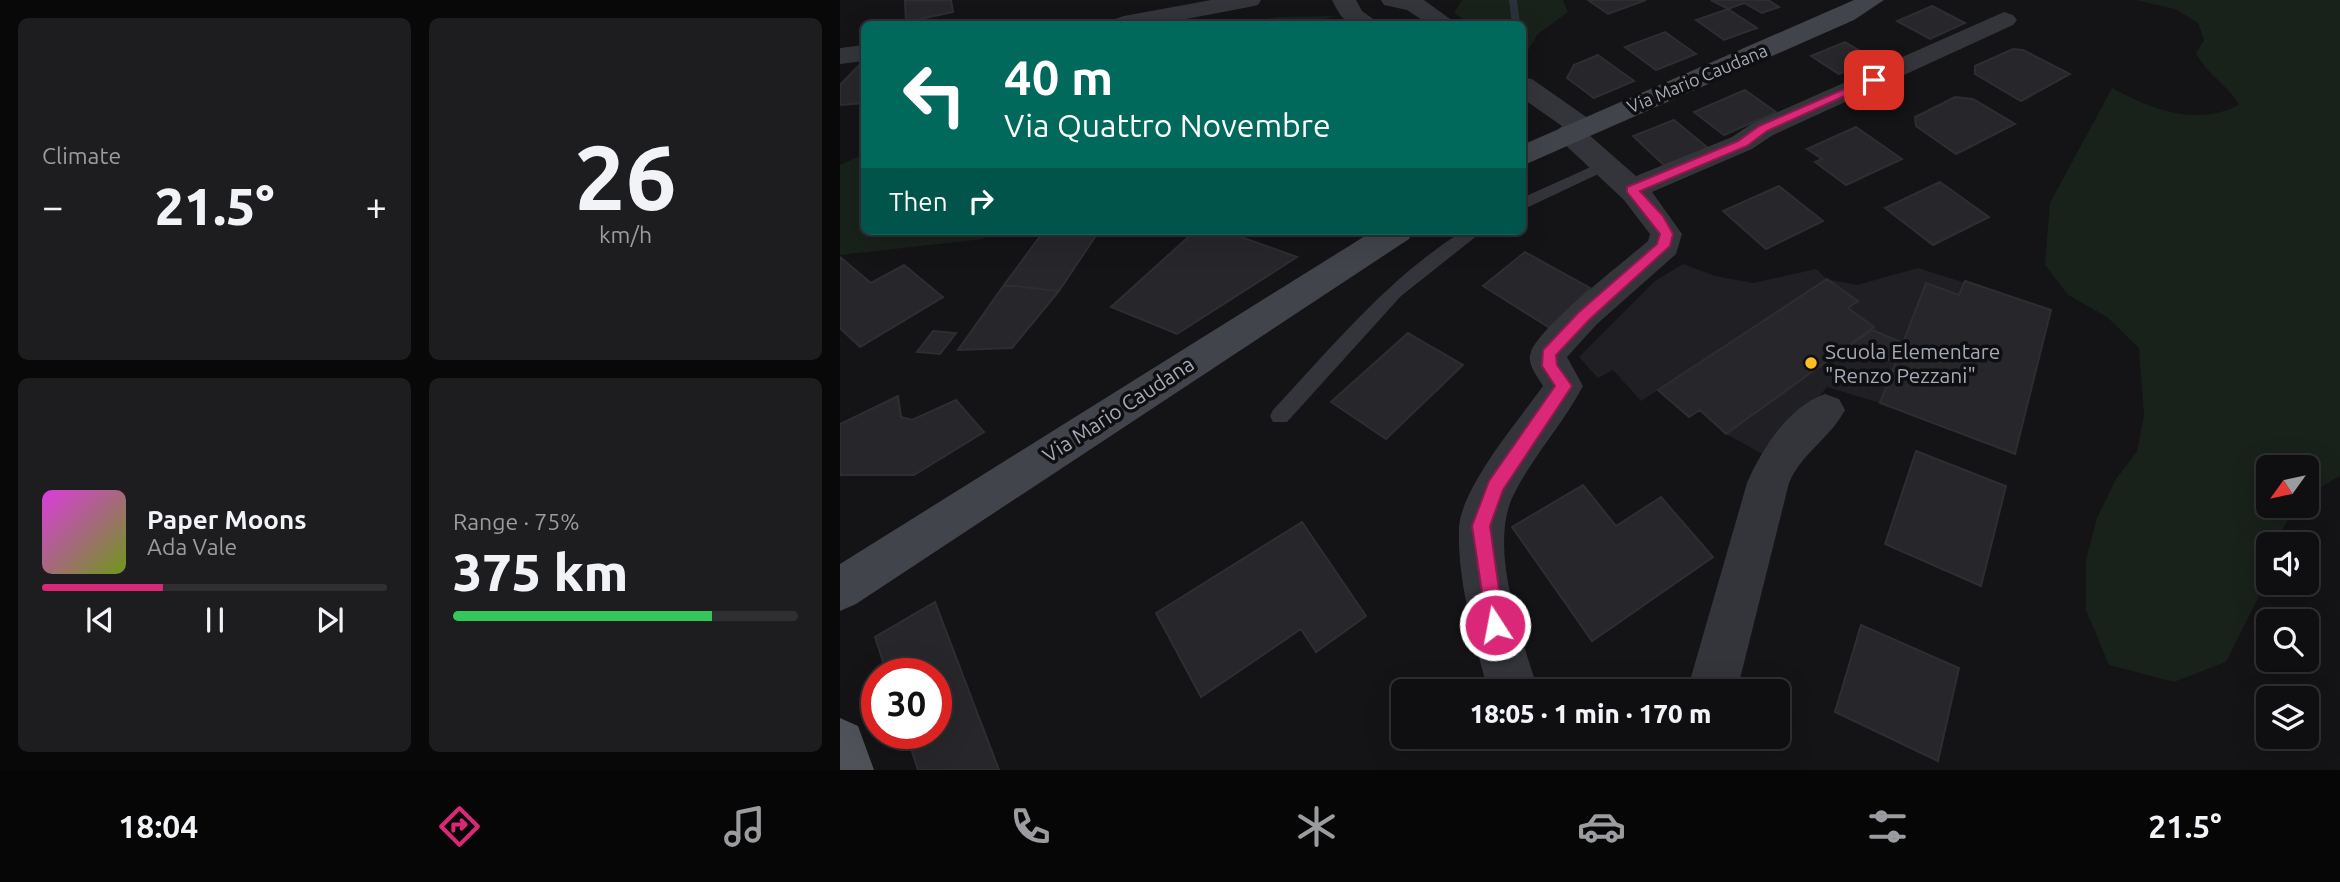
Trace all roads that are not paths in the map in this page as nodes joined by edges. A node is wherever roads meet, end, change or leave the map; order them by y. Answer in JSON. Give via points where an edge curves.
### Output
{"nodes":[{"id":1,"x":1249,"y":0,"type":"edge"},
{"id":2,"x":1344,"y":0,"type":"edge"},
{"id":3,"x":1393,"y":0,"type":"edge"},
{"id":4,"x":1872,"y":0,"type":"edge"},
{"id":5,"x":2004,"y":20,"type":"dead end"},
{"id":6,"x":1140,"y":21,"type":"edge"},
{"id":7,"x":1361,"y":21,"type":"edge"},
{"id":8,"x":1439,"y":21,"type":"edge"},
{"id":9,"x":861,"y":53,"type":"edge"},
{"id":10,"x":840,"y":56,"type":"edge"},
{"id":11,"x":1526,"y":88,"type":"edge"},
{"id":12,"x":1576,"y":130,"type":"junction"},
{"id":13,"x":1526,"y":154,"type":"edge"},
{"id":14,"x":1604,"y":166,"type":"junction"},
{"id":15,"x":1632,"y":190,"type":"junction"},
{"id":16,"x":1526,"y":203,"type":"edge"},
{"id":17,"x":1391,"y":235,"type":"edge"},
{"id":18,"x":1468,"y":235,"type":"edge"},
{"id":19,"x":1825,"y":410,"type":"dead end"},
{"id":20,"x":1280,"y":416,"type":"dead end"},
{"id":21,"x":840,"y":589,"type":"edge"},
{"id":22,"x":1510,"y":679,"type":"edge"},
{"id":23,"x":1715,"y":679,"type":"edge"},
{"id":24,"x":840,"y":744,"type":"edge"},
{"id":25,"x":848,"y":770,"type":"edge"}],
"edges":[{"from":1,"to":6,"type":"street"},
{"from":2,"to":7,"type":"street","via":[[1352,16]]},
{"from":3,"to":8,"type":"street","via":[[1415,5]]},
{"from":4,"to":12,"type":"main road","name":"Via Mario Caudana"},
{"from":5,"to":15,"type":"street"},
{"from":9,"to":10,"type":"street"},
{"from":11,"to":12,"type":"street"},
{"from":12,"to":13,"type":"main road","name":"Via Mario Caudana"},
{"from":12,"to":14,"type":"street"},
{"from":14,"to":15,"type":"street"},
{"from":14,"to":16,"type":"lane"},
{"from":15,"to":22,"type":"street","via":[[1658,219],[1666,234],[1664,246],[1548,354],[1550,366],[1564,386],[1495,487],[1481,526],[1490,605]]},
{"from":17,"to":21,"type":"main road","name":"Via Mario Caudana"},
{"from":18,"to":20,"type":"lane","via":[[1393,295]]},
{"from":19,"to":23,"type":"street","via":[[1779,458],[1768,483]]},
{"from":24,"to":25,"type":"main road"}]}
